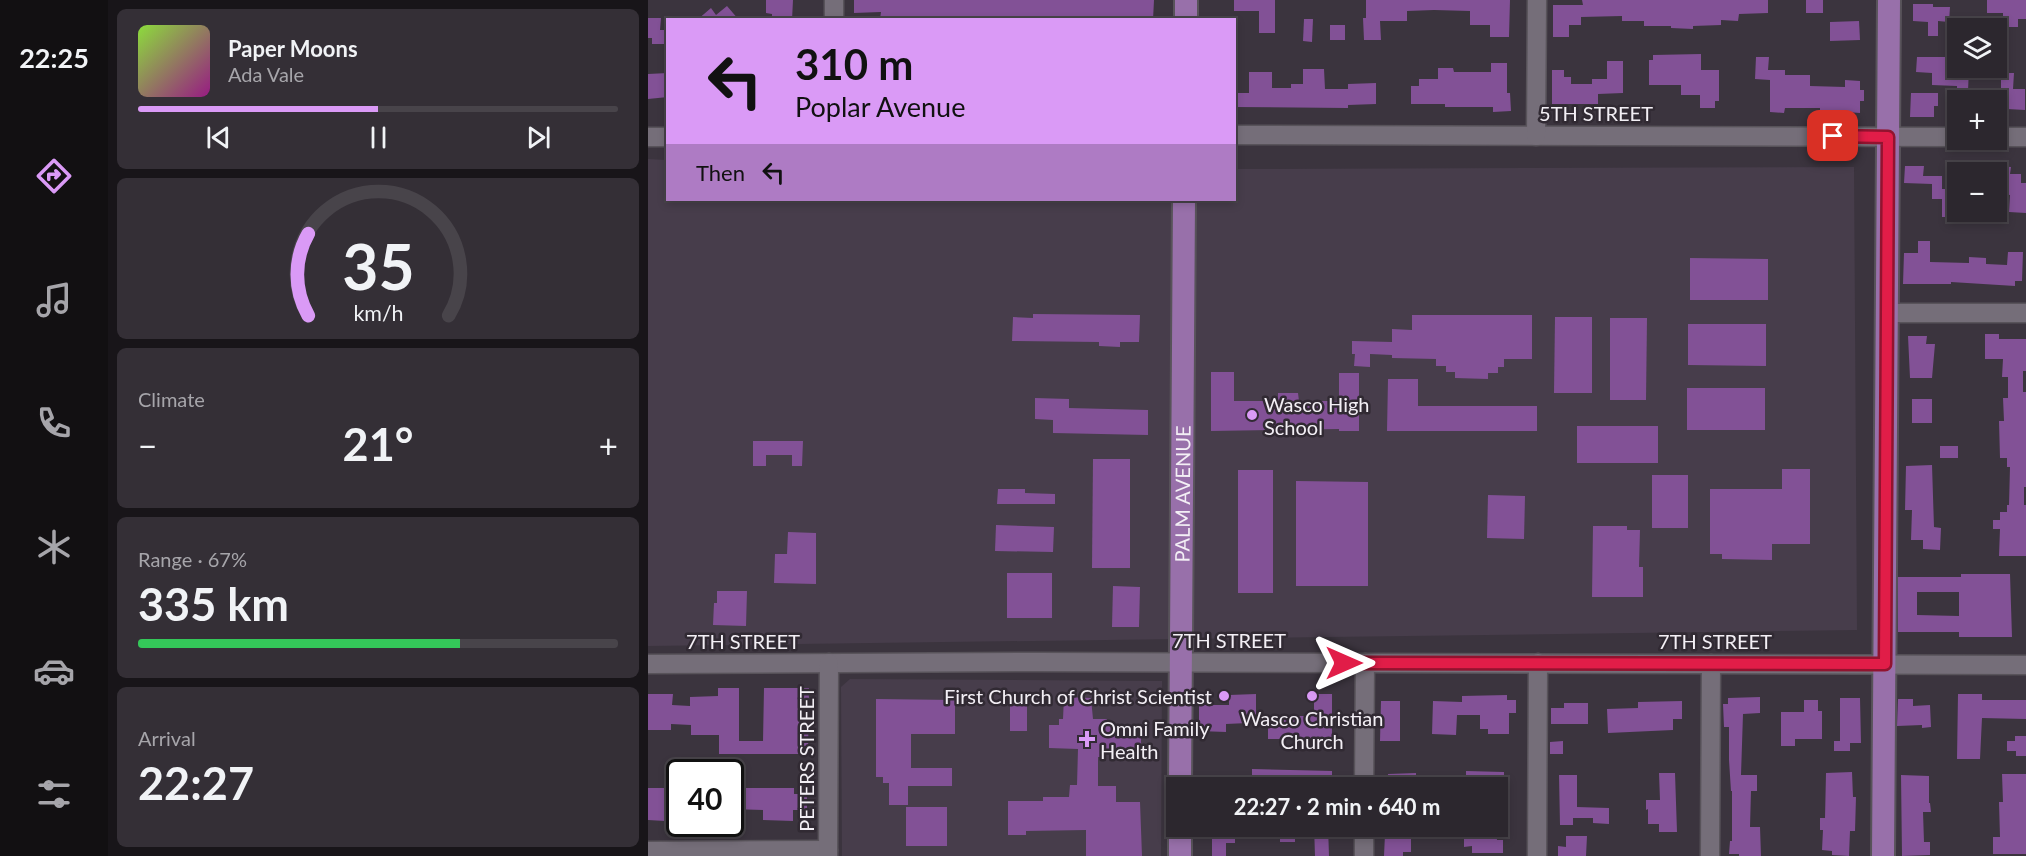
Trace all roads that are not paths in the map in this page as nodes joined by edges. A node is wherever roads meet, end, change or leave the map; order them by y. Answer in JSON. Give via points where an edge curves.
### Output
{"nodes":[{"id":1,"x":834,"y":0,"type":"edge"},
{"id":2,"x":1186,"y":0,"type":"edge"},
{"id":3,"x":1538,"y":0,"type":"edge"},
{"id":4,"x":1889,"y":0,"type":"edge"},
{"id":5,"x":834,"y":18,"type":"edge"},
{"id":6,"x":1186,"y":18,"type":"edge"},
{"id":7,"x":1236,"y":135,"type":"edge"},
{"id":8,"x":1536,"y":136,"type":"junction"},
{"id":9,"x":648,"y":137,"type":"edge"},
{"id":10,"x":666,"y":137,"type":"edge"},
{"id":11,"x":1888,"y":137,"type":"junction"},
{"id":12,"x":1947,"y":137,"type":"edge"},
{"id":13,"x":2007,"y":137,"type":"edge"},
{"id":14,"x":2026,"y":137,"type":"edge"},
{"id":15,"x":1184,"y":201,"type":"edge"},
{"id":16,"x":1887,"y":313,"type":"junction"},
{"id":17,"x":2026,"y":313,"type":"edge"},
{"id":18,"x":1181,"y":662,"type":"junction"},
{"id":19,"x":829,"y":663,"type":"junction"},
{"id":20,"x":1365,"y":663,"type":"junction"},
{"id":21,"x":1538,"y":663,"type":"junction"},
{"id":22,"x":648,"y":664,"type":"edge"},
{"id":23,"x":1711,"y":664,"type":"junction"},
{"id":24,"x":1885,"y":664,"type":"junction"},
{"id":25,"x":2026,"y":665,"type":"edge"},
{"id":26,"x":1180,"y":777,"type":"edge"},
{"id":27,"x":1364,"y":777,"type":"edge"},
{"id":28,"x":1180,"y":837,"type":"edge"},
{"id":29,"x":1364,"y":837,"type":"edge"},
{"id":30,"x":648,"y":851,"type":"edge"},
{"id":31,"x":828,"y":853,"type":"edge"},
{"id":32,"x":1180,"y":856,"type":"edge"},
{"id":33,"x":1364,"y":856,"type":"edge"},
{"id":34,"x":1537,"y":856,"type":"edge"},
{"id":35,"x":1710,"y":856,"type":"edge"},
{"id":36,"x":1883,"y":856,"type":"edge"}],
"edges":[{"from":1,"to":5,"type":"street"},
{"from":2,"to":6,"type":"main road"},
{"from":3,"to":8,"type":"street"},
{"from":4,"to":11,"type":"main road"},
{"from":7,"to":8,"type":"street","name":"5TH STREET"},
{"from":8,"to":11,"type":"street","name":"5TH STREET"},
{"from":9,"to":10,"type":"street"},
{"from":11,"to":12,"type":"street","name":"5TH STREET"},
{"from":11,"to":16,"type":"main road"},
{"from":13,"to":14,"type":"street"},
{"from":15,"to":18,"type":"main road","name":"PALM AVENUE"},
{"from":16,"to":17,"type":"street"},
{"from":16,"to":24,"type":"main road"},
{"from":18,"to":19,"type":"street","name":"7TH STREET"},
{"from":18,"to":20,"type":"street","name":"7TH STREET"},
{"from":18,"to":26,"type":"main road","name":"PALM AVENUE"},
{"from":19,"to":22,"type":"street","name":"7TH STREET"},
{"from":19,"to":31,"type":"street","name":"PETERS STREET"},
{"from":20,"to":21,"type":"street","name":"7TH STREET"},
{"from":20,"to":27,"type":"street"},
{"from":21,"to":23,"type":"street","name":"7TH STREET"},
{"from":21,"to":34,"type":"street"},
{"from":23,"to":24,"type":"street","name":"7TH STREET"},
{"from":23,"to":35,"type":"street"},
{"from":24,"to":25,"type":"street","name":"7TH STREET"},
{"from":24,"to":36,"type":"main road"},
{"from":28,"to":32,"type":"main road"},
{"from":29,"to":33,"type":"street"},
{"from":30,"to":31,"type":"street"}]}
